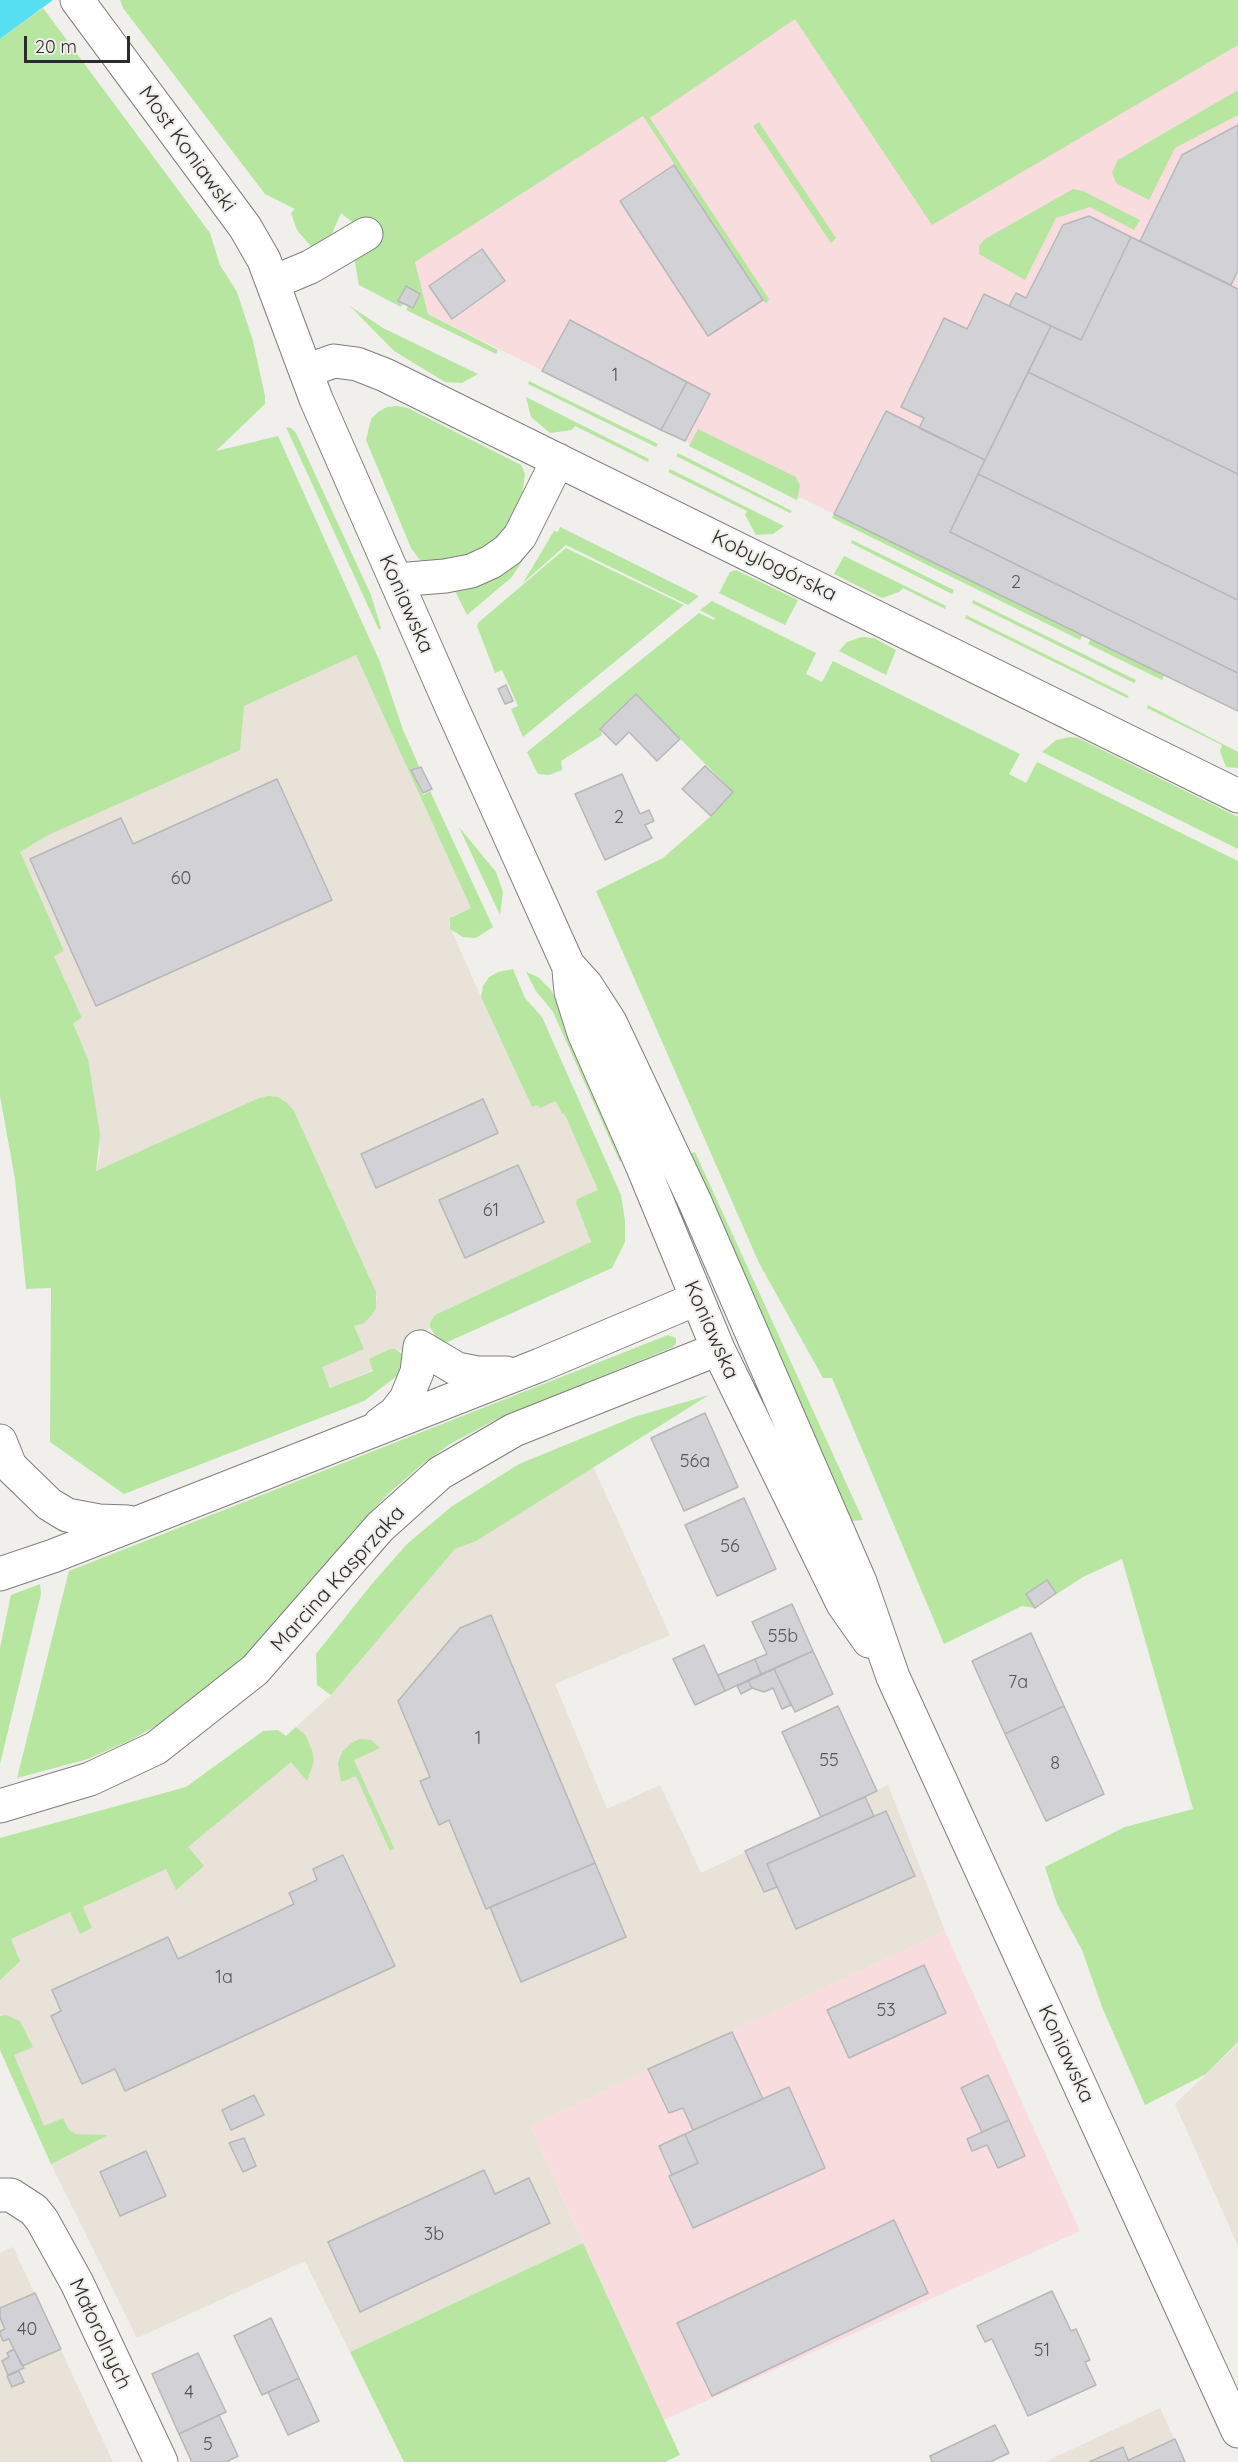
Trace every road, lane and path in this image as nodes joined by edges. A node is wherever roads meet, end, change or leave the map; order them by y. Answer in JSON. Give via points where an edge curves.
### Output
{"nodes":[{"id":1,"x":77,"y":0,"type":"edge"},
{"id":2,"x":366,"y":234,"type":"dead end"},
{"id":3,"x":253,"y":241,"type":"joint"},
{"id":4,"x":274,"y":282,"type":"junction"},
{"id":5,"x":306,"y":371,"type":"junction"},
{"id":6,"x":558,"y":460,"type":"junction"},
{"id":7,"x":396,"y":580,"type":"junction"},
{"id":8,"x":1238,"y":796,"type":"edge"},
{"id":9,"x":568,"y":965,"type":"junction"},
{"id":10,"x":696,"y":1299,"type":"junction"},
{"id":11,"x":741,"y":1306,"type":"junction"},
{"id":12,"x":718,"y":1349,"type":"junction"},
{"id":13,"x":540,"y":1365,"type":"junction"},
{"id":14,"x":365,"y":1433,"type":"junction"},
{"id":15,"x":0,"y":1441,"type":"edge"},
{"id":16,"x":139,"y":1522,"type":"junction"},
{"id":17,"x":0,"y":1574,"type":"edge"},
{"id":18,"x":893,"y":1677,"type":"junction"},
{"id":19,"x":0,"y":1806,"type":"edge"},
{"id":20,"x":0,"y":2195,"type":"edge"},
{"id":21,"x":1238,"y":2431,"type":"edge"},
{"id":22,"x":160,"y":2462,"type":"edge"}],
"edges":[{"from":1,"to":3,"type":"main road","name":"Most Koniawski"},
{"from":2,"to":4,"type":"main road","via":[[310,267]]},
{"from":3,"to":4,"type":"main road","name":"Koniawska"},
{"from":4,"to":5,"type":"main road","name":"Koniawska"},
{"from":5,"to":6,"type":"main road","name":"Kobylogórska","via":[[334,361],[357,364]]},
{"from":5,"to":7,"type":"main road","name":"Koniawska"},
{"from":6,"to":7,"type":"main road","via":[[520,536],[508,550],[471,571]]},
{"from":6,"to":8,"type":"main road","name":"Kobylogórska"},
{"from":7,"to":9,"type":"main road","name":"Koniawska"},
{"from":9,"to":10,"type":"main road","name":"Koniawska","via":[[571,992],[584,1033]]},
{"from":9,"to":11,"type":"main road","name":"Koniawska","via":[[610,1022]]},
{"from":10,"to":11,"type":"main road"},
{"from":10,"to":12,"type":"main road","name":"Koniawska"},
{"from":10,"to":13,"type":"main road"},
{"from":11,"to":12,"type":"main road"},
{"from":11,"to":18,"type":"main road","name":"Koniawska","via":[[860,1582]]},
{"from":12,"to":18,"type":"main road","name":"Koniawska","via":[[843,1604]]},
{"from":12,"to":19,"type":"main road","name":"Marcina Kasprzaka","via":[[514,1430],[440,1473],[380,1527],[255,1670],[156,1748],[90,1779]]},
{"from":13,"to":14,"type":"main road"},
{"from":13,"to":14,"type":"main road","via":[[499,1374],[477,1373],[457,1369],[420,1347],[417,1372],[406,1399],[395,1413]]},
{"from":14,"to":16,"type":"main road"},
{"from":15,"to":16,"type":"main road","via":[[10,1466],[49,1504],[67,1515]]},
{"from":16,"to":17,"type":"main road"},
{"from":18,"to":21,"type":"main road","name":"Koniawska"},
{"from":20,"to":22,"type":"main road","name":"Małorolnych","via":[[11,2196],[34,2210],[48,2230],[77,2283]]}]}
